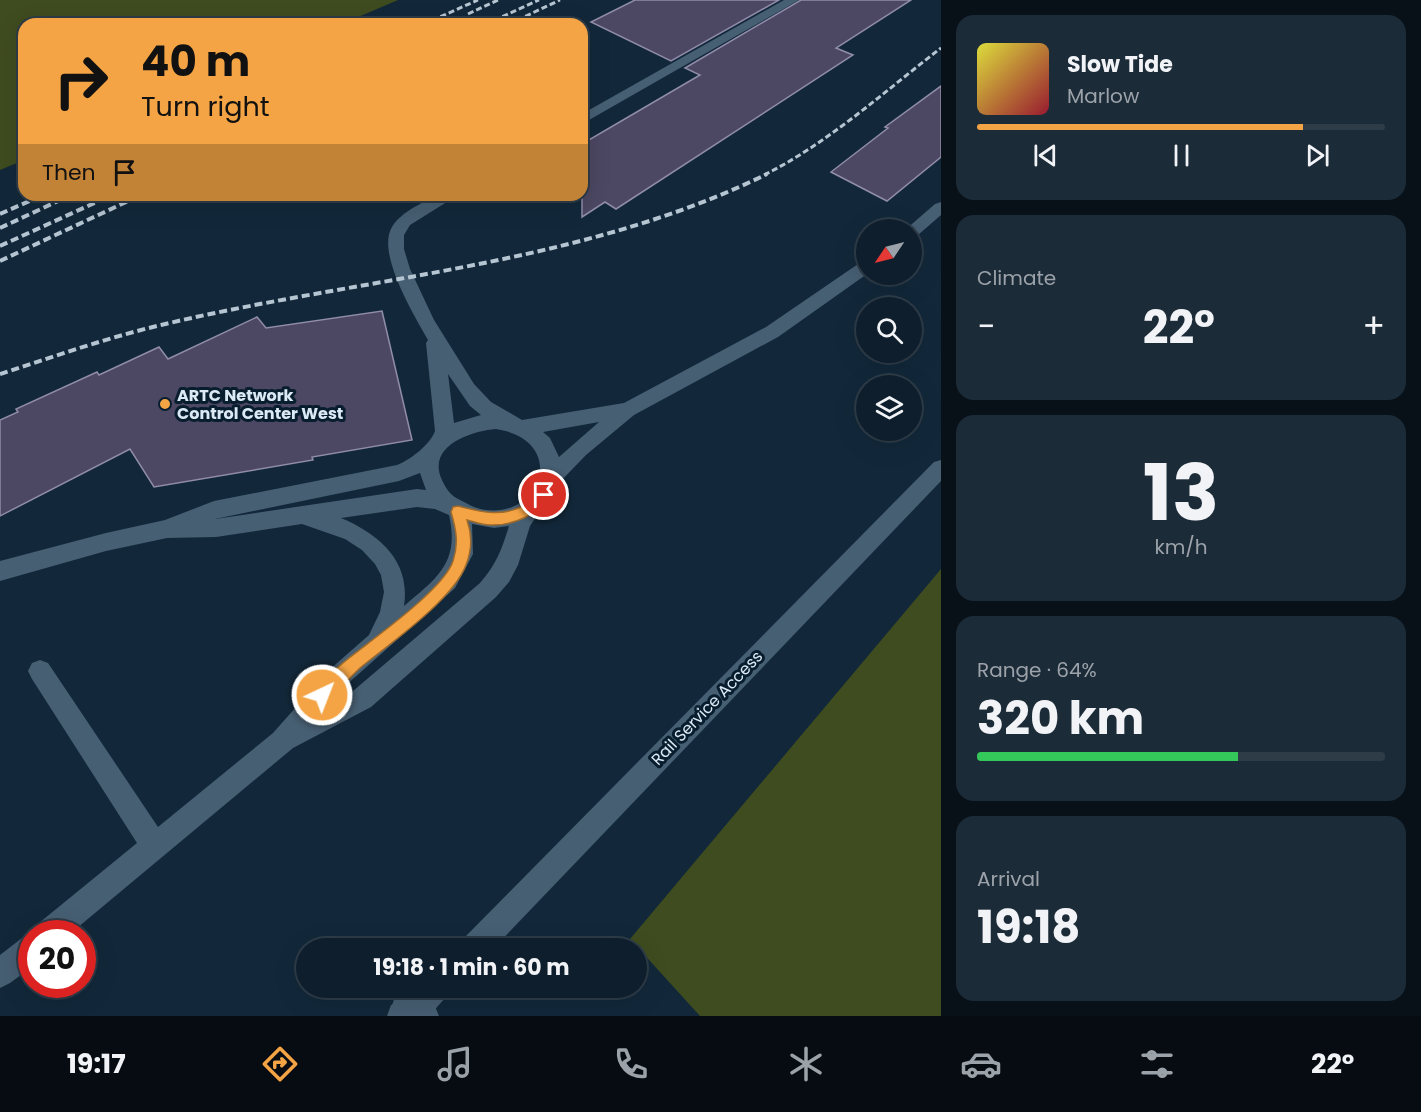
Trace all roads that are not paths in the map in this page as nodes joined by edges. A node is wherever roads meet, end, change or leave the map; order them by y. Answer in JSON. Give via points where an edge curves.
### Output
{"nodes":[{"id":1,"x":793,"y":0,"type":"edge"},
{"id":2,"x":588,"y":117,"type":"edge"},
{"id":3,"x":440,"y":201,"type":"edge"},
{"id":4,"x":941,"y":207,"type":"edge"},
{"id":5,"x":922,"y":223,"type":"edge"},
{"id":6,"x":856,"y":274,"type":"edge"},
{"id":7,"x":434,"y":339,"type":"junction"},
{"id":8,"x":627,"y":410,"type":"junction"},
{"id":9,"x":516,"y":426,"type":"junction"},
{"id":10,"x":440,"y":442,"type":"junction"},
{"id":11,"x":941,"y":468,"type":"edge"},
{"id":12,"x":551,"y":479,"type":"junction"},
{"id":13,"x":531,"y":508,"type":"junction"},
{"id":14,"x":454,"y":509,"type":"junction"},
{"id":15,"x":275,"y":519,"type":"junction"},
{"id":16,"x":167,"y":530,"type":"junction"},
{"id":17,"x":0,"y":571,"type":"edge"},
{"id":18,"x":374,"y":646,"type":"junction"},
{"id":19,"x":40,"y":671,"type":"dead end"},
{"id":20,"x":282,"y":742,"type":"junction"},
{"id":21,"x":155,"y":846,"type":"junction"},
{"id":22,"x":65,"y":920,"type":"edge"},
{"id":23,"x":484,"y":938,"type":"edge"},
{"id":24,"x":18,"y":959,"type":"edge"},
{"id":25,"x":0,"y":973,"type":"edge"}],
"edges":[{"from":1,"to":2,"type":"lane"},
{"from":3,"to":7,"type":"lane","via":[[402,224],[394,242]]},
{"from":4,"to":5,"type":"lane"},
{"from":6,"to":8,"type":"lane","via":[[772,332]]},
{"from":7,"to":9,"type":"lane","via":[[476,400]]},
{"from":7,"to":10,"type":"lane","via":[[445,430]]},
{"from":8,"to":9,"type":"lane"},
{"from":8,"to":12,"type":"lane","via":[[579,449]]},
{"from":9,"to":10,"type":"lane","via":[[474,422],[456,429]]},
{"from":9,"to":12,"type":"lane","via":[[546,449]]},
{"from":10,"to":14,"type":"lane","via":[[430,460],[431,477],[437,493]]},
{"from":10,"to":16,"type":"lane","via":[[414,467],[399,473],[214,510]]},
{"from":11,"to":23,"type":"lane","name":"Rail Service Access"},
{"from":12,"to":13,"type":"lane","via":[[544,495]]},
{"from":13,"to":14,"type":"lane","via":[[503,519],[480,518]]},
{"from":13,"to":20,"type":"lane","via":[[520,523],[510,558],[488,590],[363,699]]},
{"from":14,"to":15,"type":"lane","via":[[435,500],[403,499]]},
{"from":14,"to":18,"type":"lane","via":[[464,532],[463,549],[452,578]]},
{"from":15,"to":16,"type":"lane"},
{"from":15,"to":18,"type":"lane","via":[[332,522],[374,546],[384,558],[394,576],[397,593],[388,625]]},
{"from":16,"to":17,"type":"lane"},
{"from":18,"to":20,"type":"lane","via":[[336,679]]},
{"from":19,"to":21,"type":"lane"},
{"from":20,"to":21,"type":"lane"},
{"from":21,"to":22,"type":"lane"},
{"from":24,"to":25,"type":"lane"}]}
